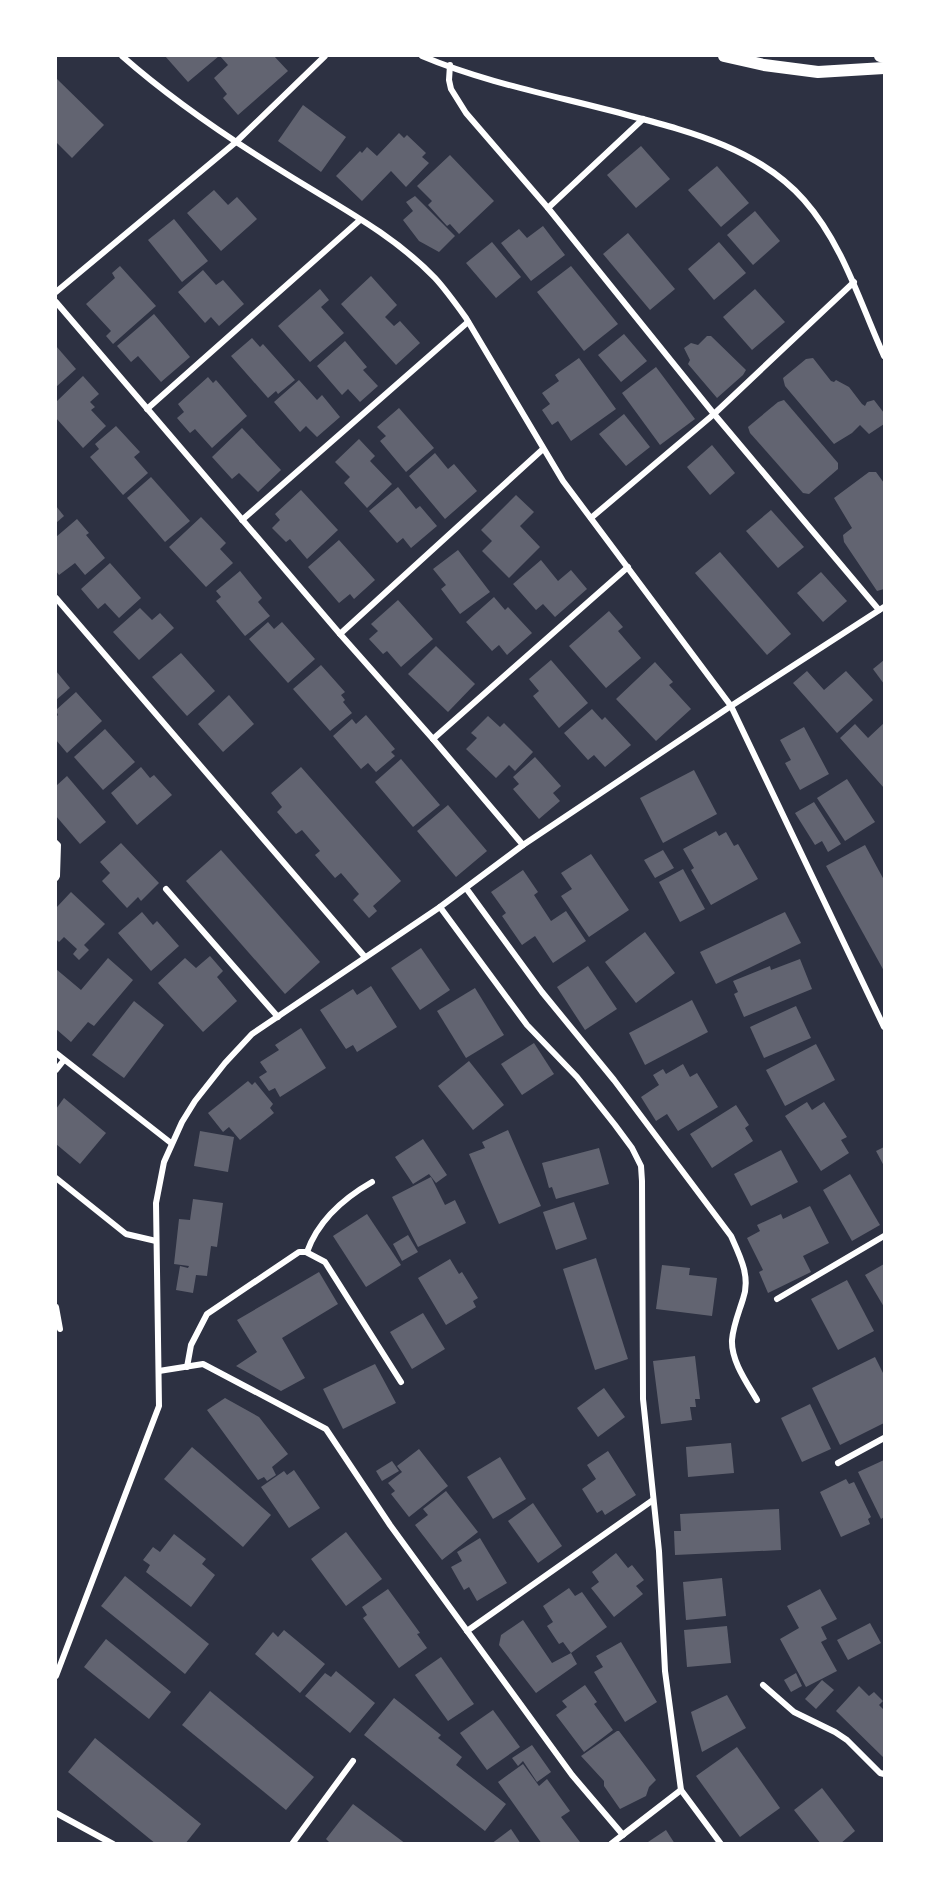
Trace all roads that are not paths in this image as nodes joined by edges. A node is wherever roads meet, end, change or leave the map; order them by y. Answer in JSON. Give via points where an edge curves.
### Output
{"nodes":[{"id":1,"x":122,"y":56,"type":"edge"},
{"id":2,"x":325,"y":56,"type":"edge"},
{"id":3,"x":422,"y":56,"type":"edge"},
{"id":4,"x":724,"y":56,"type":"edge"},
{"id":5,"x":880,"y":56,"type":"edge"},
{"id":6,"x":885,"y":57,"type":"edge"},
{"id":7,"x":450,"y":65,"type":"junction"},
{"id":8,"x":885,"y":68,"type":"edge"},
{"id":9,"x":643,"y":119,"type":"junction"},
{"id":10,"x":236,"y":142,"type":"junction"},
{"id":11,"x":548,"y":208,"type":"junction"},
{"id":12,"x":360,"y":220,"type":"junction"},
{"id":13,"x":854,"y":282,"type":"junction"},
{"id":14,"x":56,"y":292,"type":"edge"},
{"id":15,"x":56,"y":302,"type":"edge"},
{"id":16,"x":468,"y":322,"type":"junction"},
{"id":17,"x":885,"y":356,"type":"edge"},
{"id":18,"x":147,"y":410,"type":"junction"},
{"id":19,"x":714,"y":414,"type":"junction"},
{"id":20,"x":543,"y":449,"type":"junction"},
{"id":21,"x":591,"y":518,"type":"junction"},
{"id":22,"x":242,"y":520,"type":"junction"},
{"id":23,"x":628,"y":567,"type":"junction"},
{"id":24,"x":56,"y":598,"type":"edge"},
{"id":25,"x":882,"y":609,"type":"edge"},
{"id":26,"x":340,"y":634,"type":"junction"},
{"id":27,"x":731,"y":706,"type":"junction"},
{"id":28,"x":434,"y":739,"type":"junction"},
{"id":29,"x":56,"y":843,"type":"edge"},
{"id":30,"x":523,"y":845,"type":"junction"},
{"id":31,"x":56,"y":878,"type":"edge"},
{"id":32,"x":466,"y":888,"type":"junction"},
{"id":33,"x":166,"y":889,"type":"dead end"},
{"id":34,"x":440,"y":907,"type":"junction"},
{"id":35,"x":365,"y":957,"type":"junction"},
{"id":36,"x":278,"y":1017,"type":"junction"},
{"id":37,"x":885,"y":1027,"type":"edge"},
{"id":38,"x":56,"y":1053,"type":"edge"},
{"id":39,"x":64,"y":1060,"type":"junction"},
{"id":40,"x":56,"y":1070,"type":"edge"},
{"id":41,"x":171,"y":1143,"type":"junction"},
{"id":42,"x":56,"y":1178,"type":"edge"},
{"id":43,"x":372,"y":1182,"type":"dead end"},
{"id":44,"x":885,"y":1236,"type":"edge"},
{"id":45,"x":156,"y":1241,"type":"junction"},
{"id":46,"x":307,"y":1252,"type":"junction"},
{"id":47,"x":777,"y":1299,"type":"dead end"},
{"id":48,"x":56,"y":1307,"type":"edge"},
{"id":49,"x":60,"y":1329,"type":"dead end"},
{"id":50,"x":187,"y":1366,"type":"junction"},
{"id":51,"x":159,"y":1371,"type":"junction"},
{"id":52,"x":401,"y":1382,"type":"dead end"},
{"id":53,"x":757,"y":1400,"type":"dead end"},
{"id":54,"x":885,"y":1438,"type":"edge"},
{"id":55,"x":838,"y":1463,"type":"dead end"},
{"id":56,"x":653,"y":1500,"type":"junction"},
{"id":57,"x":467,"y":1631,"type":"junction"},
{"id":58,"x":56,"y":1676,"type":"edge"},
{"id":59,"x":763,"y":1685,"type":"dead end"},
{"id":60,"x":353,"y":1761,"type":"dead end"},
{"id":61,"x":885,"y":1774,"type":"edge"},
{"id":62,"x":681,"y":1790,"type":"junction"},
{"id":63,"x":56,"y":1813,"type":"edge"},
{"id":64,"x":623,"y":1835,"type":"junction"},
{"id":65,"x":113,"y":1844,"type":"edge"},
{"id":66,"x":292,"y":1844,"type":"edge"},
{"id":67,"x":611,"y":1844,"type":"edge"},
{"id":68,"x":721,"y":1844,"type":"edge"}],
"edges":[{"from":1,"to":10,"type":"street"},
{"from":2,"to":10,"type":"street"},
{"from":3,"to":7,"type":"street"},
{"from":4,"to":8,"type":"main road","via":[[818,72]]},
{"from":5,"to":6,"type":"main road"},
{"from":7,"to":9,"type":"street"},
{"from":7,"to":11,"type":"street","via":[[454,97]]},
{"from":9,"to":11,"type":"street"},
{"from":9,"to":13,"type":"street","via":[[686,130],[727,147],[781,178],[804,200],[830,235]]},
{"from":10,"to":12,"type":"street"},
{"from":10,"to":14,"type":"street"},
{"from":11,"to":19,"type":"street"},
{"from":12,"to":16,"type":"street","via":[[434,278]]},
{"from":12,"to":18,"type":"street"},
{"from":13,"to":17,"type":"street"},
{"from":13,"to":19,"type":"street"},
{"from":15,"to":18,"type":"street"},
{"from":16,"to":20,"type":"street"},
{"from":16,"to":22,"type":"street"},
{"from":18,"to":22,"type":"street"},
{"from":19,"to":21,"type":"street"},
{"from":19,"to":25,"type":"street"},
{"from":20,"to":21,"type":"street"},
{"from":20,"to":26,"type":"street"},
{"from":21,"to":23,"type":"street"},
{"from":22,"to":26,"type":"street"},
{"from":23,"to":27,"type":"street"},
{"from":23,"to":28,"type":"street"},
{"from":24,"to":35,"type":"street"},
{"from":25,"to":27,"type":"street"},
{"from":26,"to":28,"type":"street"},
{"from":27,"to":30,"type":"street"},
{"from":27,"to":37,"type":"street"},
{"from":28,"to":30,"type":"street"},
{"from":29,"to":31,"type":"street"},
{"from":30,"to":32,"type":"street"},
{"from":32,"to":34,"type":"street"},
{"from":32,"to":53,"type":"street","via":[[731,1236],[746,1275],[733,1353]]},
{"from":33,"to":36,"type":"street"},
{"from":34,"to":35,"type":"street"},
{"from":34,"to":56,"type":"street","via":[[527,1025],[577,1077],[615,1125],[641,1166],[643,1399]]},
{"from":35,"to":36,"type":"street"},
{"from":36,"to":41,"type":"street","via":[[252,1034],[225,1063],[195,1101]]},
{"from":38,"to":39,"type":"street"},
{"from":39,"to":40,"type":"street"},
{"from":39,"to":41,"type":"street"},
{"from":41,"to":45,"type":"street","via":[[156,1203]]},
{"from":42,"to":45,"type":"street","via":[[126,1234]]},
{"from":43,"to":46,"type":"street","via":[[335,1208]]},
{"from":44,"to":47,"type":"street"},
{"from":45,"to":51,"type":"street"},
{"from":46,"to":50,"type":"street","via":[[299,1252],[207,1314],[191,1345]]},
{"from":46,"to":52,"type":"street","via":[[325,1262]]},
{"from":48,"to":49,"type":"street"},
{"from":50,"to":51,"type":"street"},
{"from":50,"to":57,"type":"street","via":[[203,1365],[326,1429]]},
{"from":51,"to":58,"type":"street","via":[[159,1406]]},
{"from":54,"to":55,"type":"street"},
{"from":56,"to":57,"type":"street"},
{"from":56,"to":62,"type":"street","via":[[665,1671]]},
{"from":57,"to":64,"type":"street","via":[[572,1775]]},
{"from":59,"to":61,"type":"street","via":[[794,1712],[835,1731]]},
{"from":60,"to":66,"type":"street"},
{"from":62,"to":64,"type":"street"},
{"from":62,"to":68,"type":"street"},
{"from":63,"to":65,"type":"street"},
{"from":64,"to":67,"type":"street"}]}
